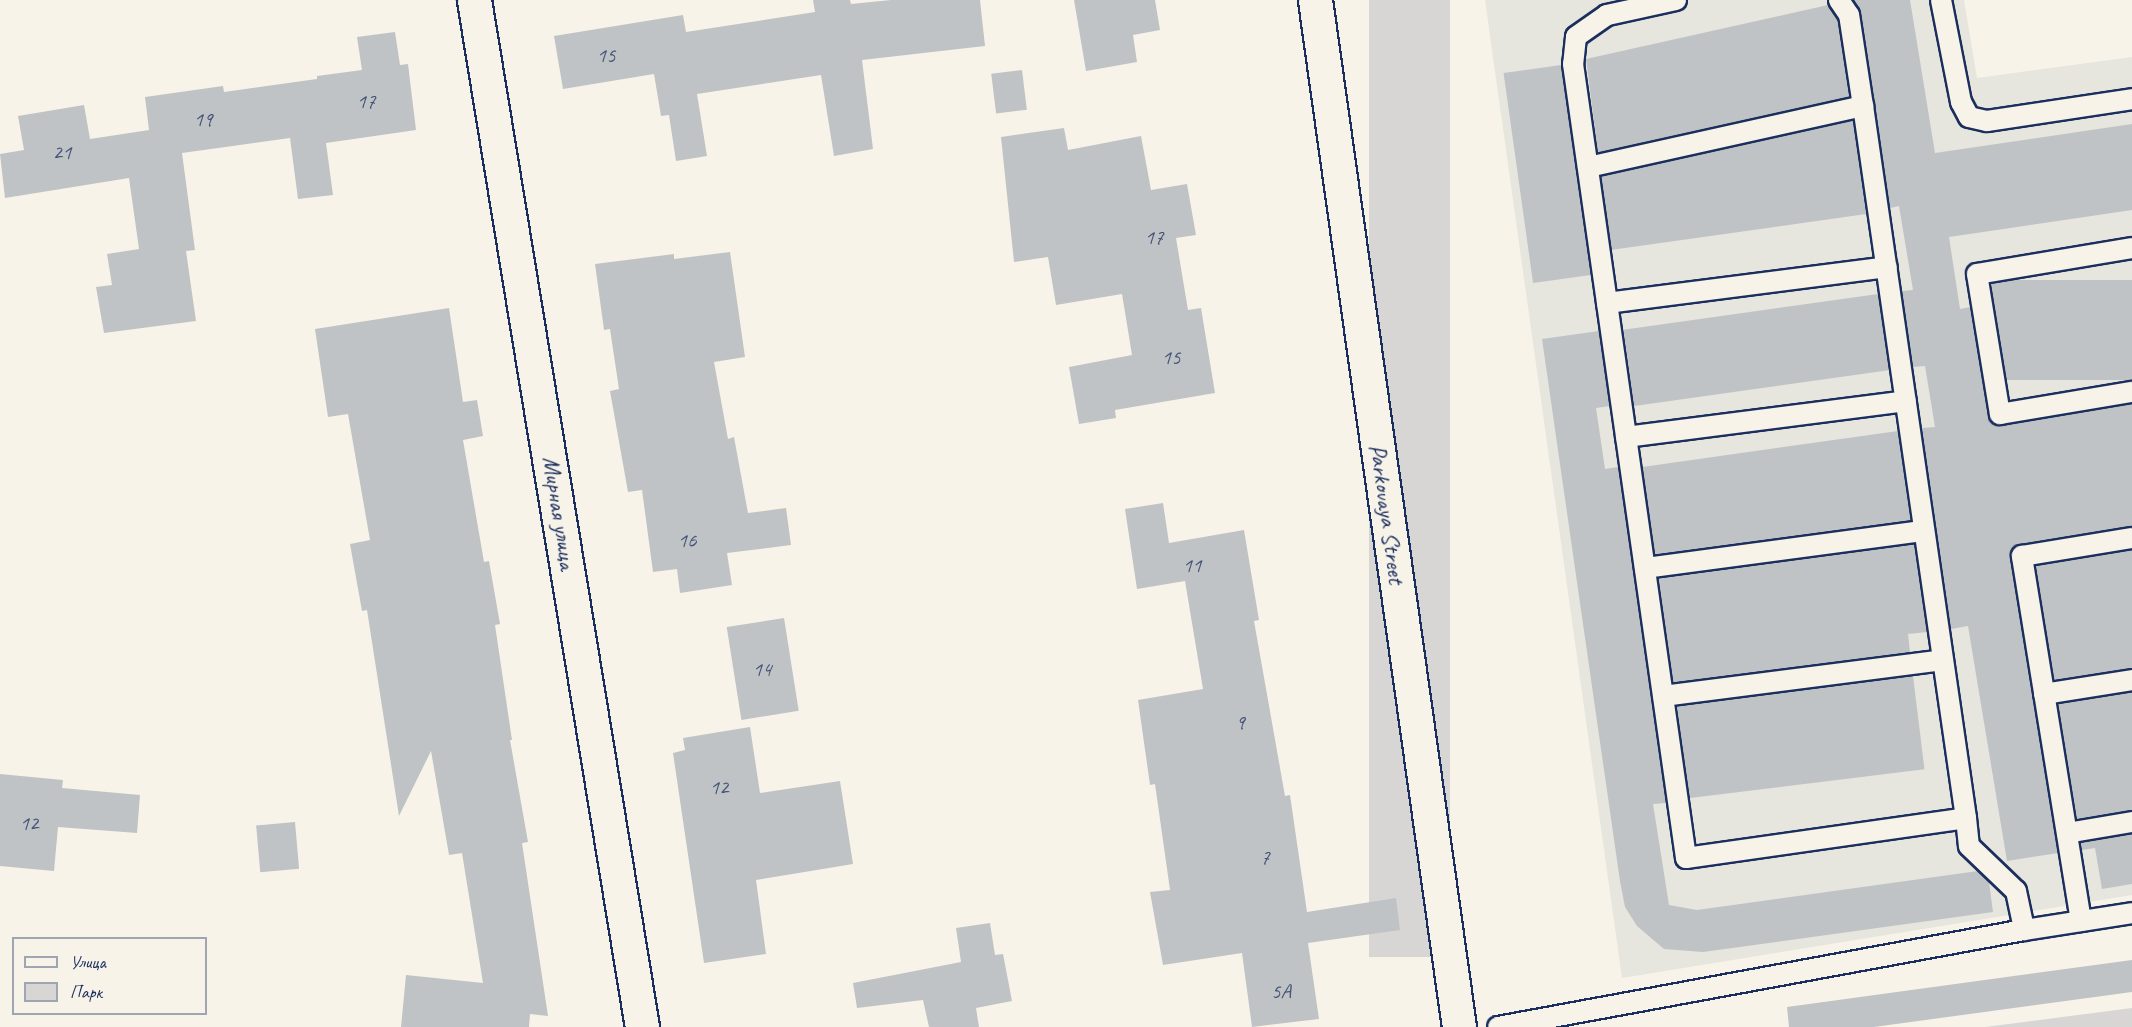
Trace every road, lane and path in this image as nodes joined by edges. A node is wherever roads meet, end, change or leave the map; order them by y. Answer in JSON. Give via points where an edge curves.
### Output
{"nodes":[{"id":1,"x":474,"y":0,"type":"edge"},
{"id":2,"x":1315,"y":0,"type":"edge"},
{"id":3,"x":1676,"y":0,"type":"edge"},
{"id":4,"x":1839,"y":0,"type":"edge"},
{"id":5,"x":1941,"y":0,"type":"edge"},
{"id":6,"x":2132,"y":99,"type":"edge"},
{"id":7,"x":1863,"y":106,"type":"junction"},
{"id":8,"x":1588,"y":167,"type":"junction"},
{"id":9,"x":2132,"y":248,"type":"edge"},
{"id":10,"x":1887,"y":267,"type":"junction"},
{"id":11,"x":1607,"y":303,"type":"junction"},
{"id":12,"x":2132,"y":392,"type":"edge"},
{"id":13,"x":1906,"y":401,"type":"junction"},
{"id":14,"x":1626,"y":437,"type":"junction"},
{"id":15,"x":1924,"y":531,"type":"junction"},
{"id":16,"x":2132,"y":538,"type":"edge"},
{"id":17,"x":1645,"y":568,"type":"junction"},
{"id":18,"x":1943,"y":660,"type":"junction"},
{"id":19,"x":2132,"y":680,"type":"edge"},
{"id":20,"x":2044,"y":694,"type":"junction"},
{"id":21,"x":1664,"y":696,"type":"junction"},
{"id":22,"x":1966,"y":818,"type":"junction"},
{"id":23,"x":2132,"y":822,"type":"edge"},
{"id":24,"x":2067,"y":832,"type":"junction"},
{"id":25,"x":2132,"y":913,"type":"edge"},
{"id":26,"x":2080,"y":921,"type":"junction"},
{"id":27,"x":2024,"y":930,"type":"junction"},
{"id":28,"x":642,"y":1027,"type":"edge"},
{"id":29,"x":1459,"y":1027,"type":"edge"},
{"id":30,"x":1498,"y":1027,"type":"edge"}],
"edges":[{"from":1,"to":28,"type":"street","name":"Мирная улица"},
{"from":2,"to":29,"type":"street","name":"Parkovaya Street"},
{"from":3,"to":8,"type":"lane","via":[[1607,15],[1576,37],[1573,64]]},
{"from":4,"to":7,"type":"lane","via":[[1849,15]]},
{"from":5,"to":6,"type":"lane","via":[[1961,102],[1969,117],[1987,121]]},
{"from":7,"to":8,"type":"lane"},
{"from":7,"to":10,"type":"lane"},
{"from":8,"to":11,"type":"lane"},
{"from":9,"to":12,"type":"lane","via":[[1977,274],[2000,414]]},
{"from":10,"to":11,"type":"lane"},
{"from":10,"to":13,"type":"lane"},
{"from":11,"to":14,"type":"lane"},
{"from":13,"to":14,"type":"lane"},
{"from":13,"to":15,"type":"lane"},
{"from":14,"to":17,"type":"lane"},
{"from":15,"to":17,"type":"lane"},
{"from":15,"to":18,"type":"lane"},
{"from":16,"to":20,"type":"lane","via":[[2022,556]]},
{"from":17,"to":21,"type":"lane"},
{"from":18,"to":21,"type":"lane"},
{"from":18,"to":22,"type":"lane"},
{"from":19,"to":20,"type":"lane"},
{"from":20,"to":24,"type":"lane"},
{"from":21,"to":22,"type":"lane","via":[[1686,858]]},
{"from":22,"to":27,"type":"lane","via":[[1969,846],[2016,891]]},
{"from":23,"to":24,"type":"lane"},
{"from":24,"to":26,"type":"lane"},
{"from":25,"to":26,"type":"lane"},
{"from":26,"to":27,"type":"lane"},
{"from":27,"to":30,"type":"lane"}]}
